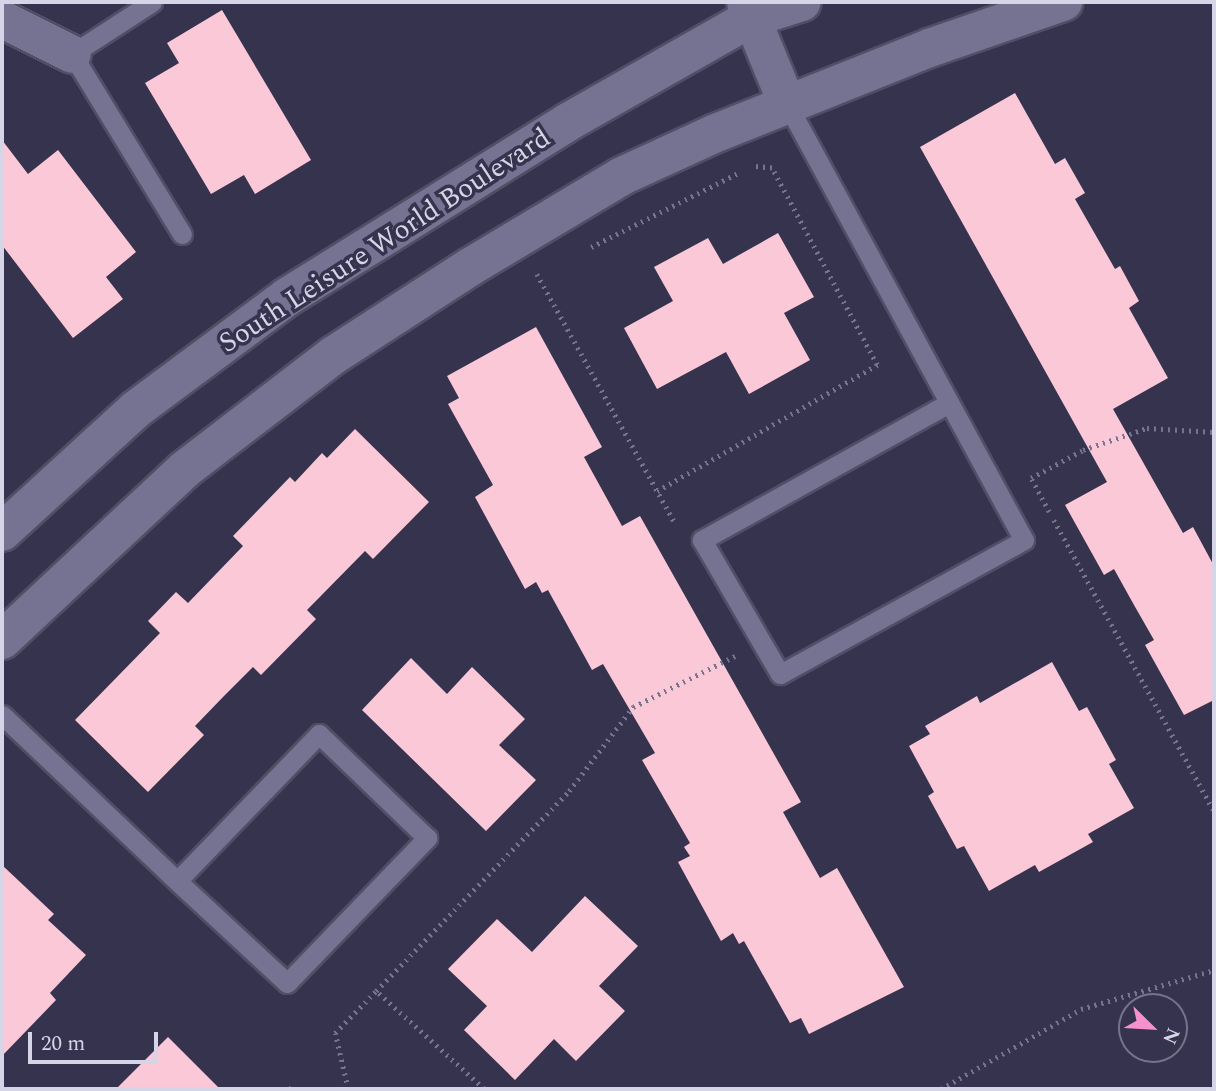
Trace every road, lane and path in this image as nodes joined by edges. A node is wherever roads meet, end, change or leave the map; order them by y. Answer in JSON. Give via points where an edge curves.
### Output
{"nodes":[{"id":1,"x":152,"y":2,"type":"edge"},
{"id":2,"x":802,"y":2,"type":"edge"},
{"id":3,"x":1063,"y":2,"type":"edge"},
{"id":4,"x":748,"y":10,"type":"edge"},
{"id":5,"x":2,"y":19,"type":"edge"},
{"id":6,"x":72,"y":54,"type":"junction"},
{"id":7,"x":786,"y":102,"type":"junction"},
{"id":8,"x":182,"y":234,"type":"dead end"},
{"id":9,"x":584,"y":251,"type":"dead end"},
{"id":10,"x":548,"y":269,"type":"dead end"},
{"id":11,"x":949,"y":403,"type":"junction"},
{"id":12,"x":1214,"y":432,"type":"edge"},
{"id":13,"x":657,"y":491,"type":"junction"},
{"id":14,"x":2,"y":532,"type":"edge"},
{"id":15,"x":682,"y":536,"type":"dead end"},
{"id":16,"x":2,"y":640,"type":"edge"},
{"id":17,"x":747,"y":650,"type":"dead end"},
{"id":18,"x":2,"y":715,"type":"edge"},
{"id":19,"x":1214,"y":811,"type":"edge"},
{"id":20,"x":177,"y":881,"type":"junction"},
{"id":21,"x":1214,"y":970,"type":"edge"},
{"id":22,"x":376,"y":991,"type":"junction"},
{"id":23,"x":348,"y":1089,"type":"edge"},
{"id":24,"x":484,"y":1089,"type":"edge"},
{"id":25,"x":941,"y":1089,"type":"edge"}],
"edges":[{"from":1,"to":6,"type":"lane"},
{"from":2,"to":4,"type":"street","name":"South Leisure World Boulevard"},
{"from":3,"to":7,"type":"street"},
{"from":4,"to":7,"type":"street"},
{"from":4,"to":14,"type":"street","name":"South Leisure World Boulevard","via":[[287,297],[135,410]]},
{"from":5,"to":6,"type":"street"},
{"from":6,"to":8,"type":"lane"},
{"from":7,"to":11,"type":"lane"},
{"from":7,"to":16,"type":"street","via":[[622,176],[334,355],[184,470]]},
{"from":9,"to":13,"type":"path","via":[[752,166],[772,167],[877,365]]},
{"from":10,"to":13,"type":"path","via":[[536,275]]},
{"from":11,"to":11,"type":"lane","via":[[1024,540],[779,674],[702,540]]},
{"from":12,"to":19,"type":"path","via":[[1147,428],[1083,450],[1031,478]]},
{"from":13,"to":15,"type":"path"},
{"from":17,"to":22,"type":"path","via":[[633,707],[569,791]]},
{"from":18,"to":20,"type":"lane"},
{"from":20,"to":20,"type":"lane","via":[[319,734],[427,838],[287,983]]},
{"from":21,"to":25,"type":"path","via":[[1081,1009]]},
{"from":22,"to":23,"type":"path","via":[[335,1033]]},
{"from":22,"to":24,"type":"path"}]}
